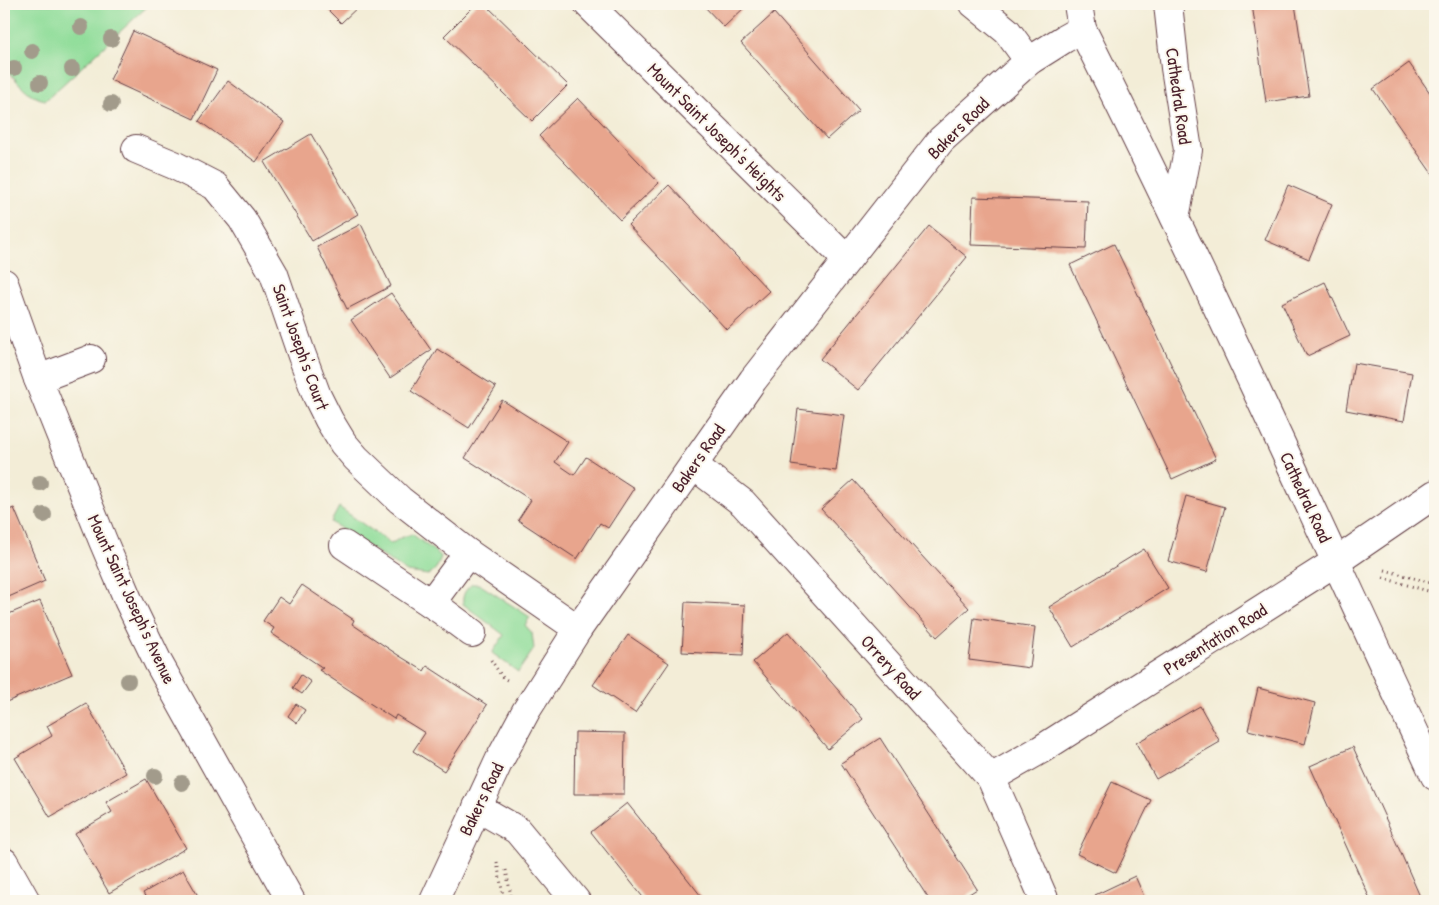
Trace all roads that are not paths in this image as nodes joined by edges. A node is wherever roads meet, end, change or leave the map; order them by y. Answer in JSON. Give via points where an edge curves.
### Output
{"nodes":[{"id":1,"x":588,"y":4,"type":"edge"},
{"id":2,"x":974,"y":4,"type":"edge"},
{"id":3,"x":1168,"y":4,"type":"edge"},
{"id":4,"x":1080,"y":17,"type":"edge"},
{"id":5,"x":1029,"y":62,"type":"junction"},
{"id":6,"x":136,"y":149,"type":"dead end"},
{"id":7,"x":1175,"y":218,"type":"junction"},
{"id":8,"x":847,"y":260,"type":"junction"},
{"id":9,"x":4,"y":283,"type":"edge"},
{"id":10,"x":91,"y":359,"type":"dead end"},
{"id":11,"x":38,"y":379,"type":"junction"},
{"id":12,"x":693,"y":465,"type":"junction"},
{"id":13,"x":1435,"y":494,"type":"edge"},
{"id":14,"x":344,"y":545,"type":"dead end"},
{"id":15,"x":468,"y":553,"type":"junction"},
{"id":16,"x":1337,"y":562,"type":"junction"},
{"id":17,"x":431,"y":603,"type":"junction"},
{"id":18,"x":578,"y":629,"type":"junction"},
{"id":19,"x":472,"y":633,"type":"dead end"},
{"id":20,"x":1435,"y":776,"type":"edge"},
{"id":21,"x":991,"y":778,"type":"junction"},
{"id":22,"x":477,"y":807,"type":"junction"},
{"id":23,"x":4,"y":862,"type":"edge"},
{"id":24,"x":26,"y":901,"type":"edge"},
{"id":25,"x":291,"y":901,"type":"edge"},
{"id":26,"x":434,"y":901,"type":"edge"},
{"id":27,"x":576,"y":901,"type":"edge"},
{"id":28,"x":1045,"y":901,"type":"edge"}],
"edges":[{"from":1,"to":8,"type":"street","name":"Mount Saint Joseph's Heights"},
{"from":2,"to":5,"type":"street","via":[[1007,31]]},
{"from":3,"to":7,"type":"street","name":"Cathedral Road","via":[[1188,150]]},
{"from":4,"to":5,"type":"street","name":"Bakers Road","via":[[1064,39]]},
{"from":4,"to":7,"type":"street","name":"Cathedral Road"},
{"from":5,"to":8,"type":"street","name":"Bakers Road","via":[[941,140]]},
{"from":6,"to":15,"type":"street","name":"Saint Joseph's Court","via":[[215,186],[242,219],[274,274],[317,396],[343,442],[400,500]]},
{"from":7,"to":16,"type":"street","name":"Cathedral Road"},
{"from":8,"to":12,"type":"street","name":"Bakers Road","via":[[753,380]]},
{"from":9,"to":11,"type":"street","name":"Mount Saint Joseph's Avenue"},
{"from":10,"to":11,"type":"street"},
{"from":11,"to":25,"type":"street","name":"Mount Saint Joseph's Avenue","via":[[103,542],[158,662]]},
{"from":12,"to":18,"type":"street","name":"Bakers Road"},
{"from":12,"to":21,"type":"street","name":"Orrery Road","via":[[743,503]]},
{"from":13,"to":16,"type":"street","name":"Presentation Road"},
{"from":14,"to":17,"type":"street"},
{"from":15,"to":17,"type":"street"},
{"from":15,"to":18,"type":"street","name":"Saint Joseph's Court"},
{"from":16,"to":20,"type":"street","name":"Cathedral Road"},
{"from":16,"to":21,"type":"street","name":"Presentation Road"},
{"from":17,"to":19,"type":"street"},
{"from":18,"to":22,"type":"street","name":"Bakers Road","via":[[526,711]]},
{"from":21,"to":28,"type":"street","name":"Orrery Road"},
{"from":22,"to":26,"type":"street","name":"Bakers Road"},
{"from":22,"to":27,"type":"street","via":[[517,830]]},
{"from":23,"to":24,"type":"street"}]}
